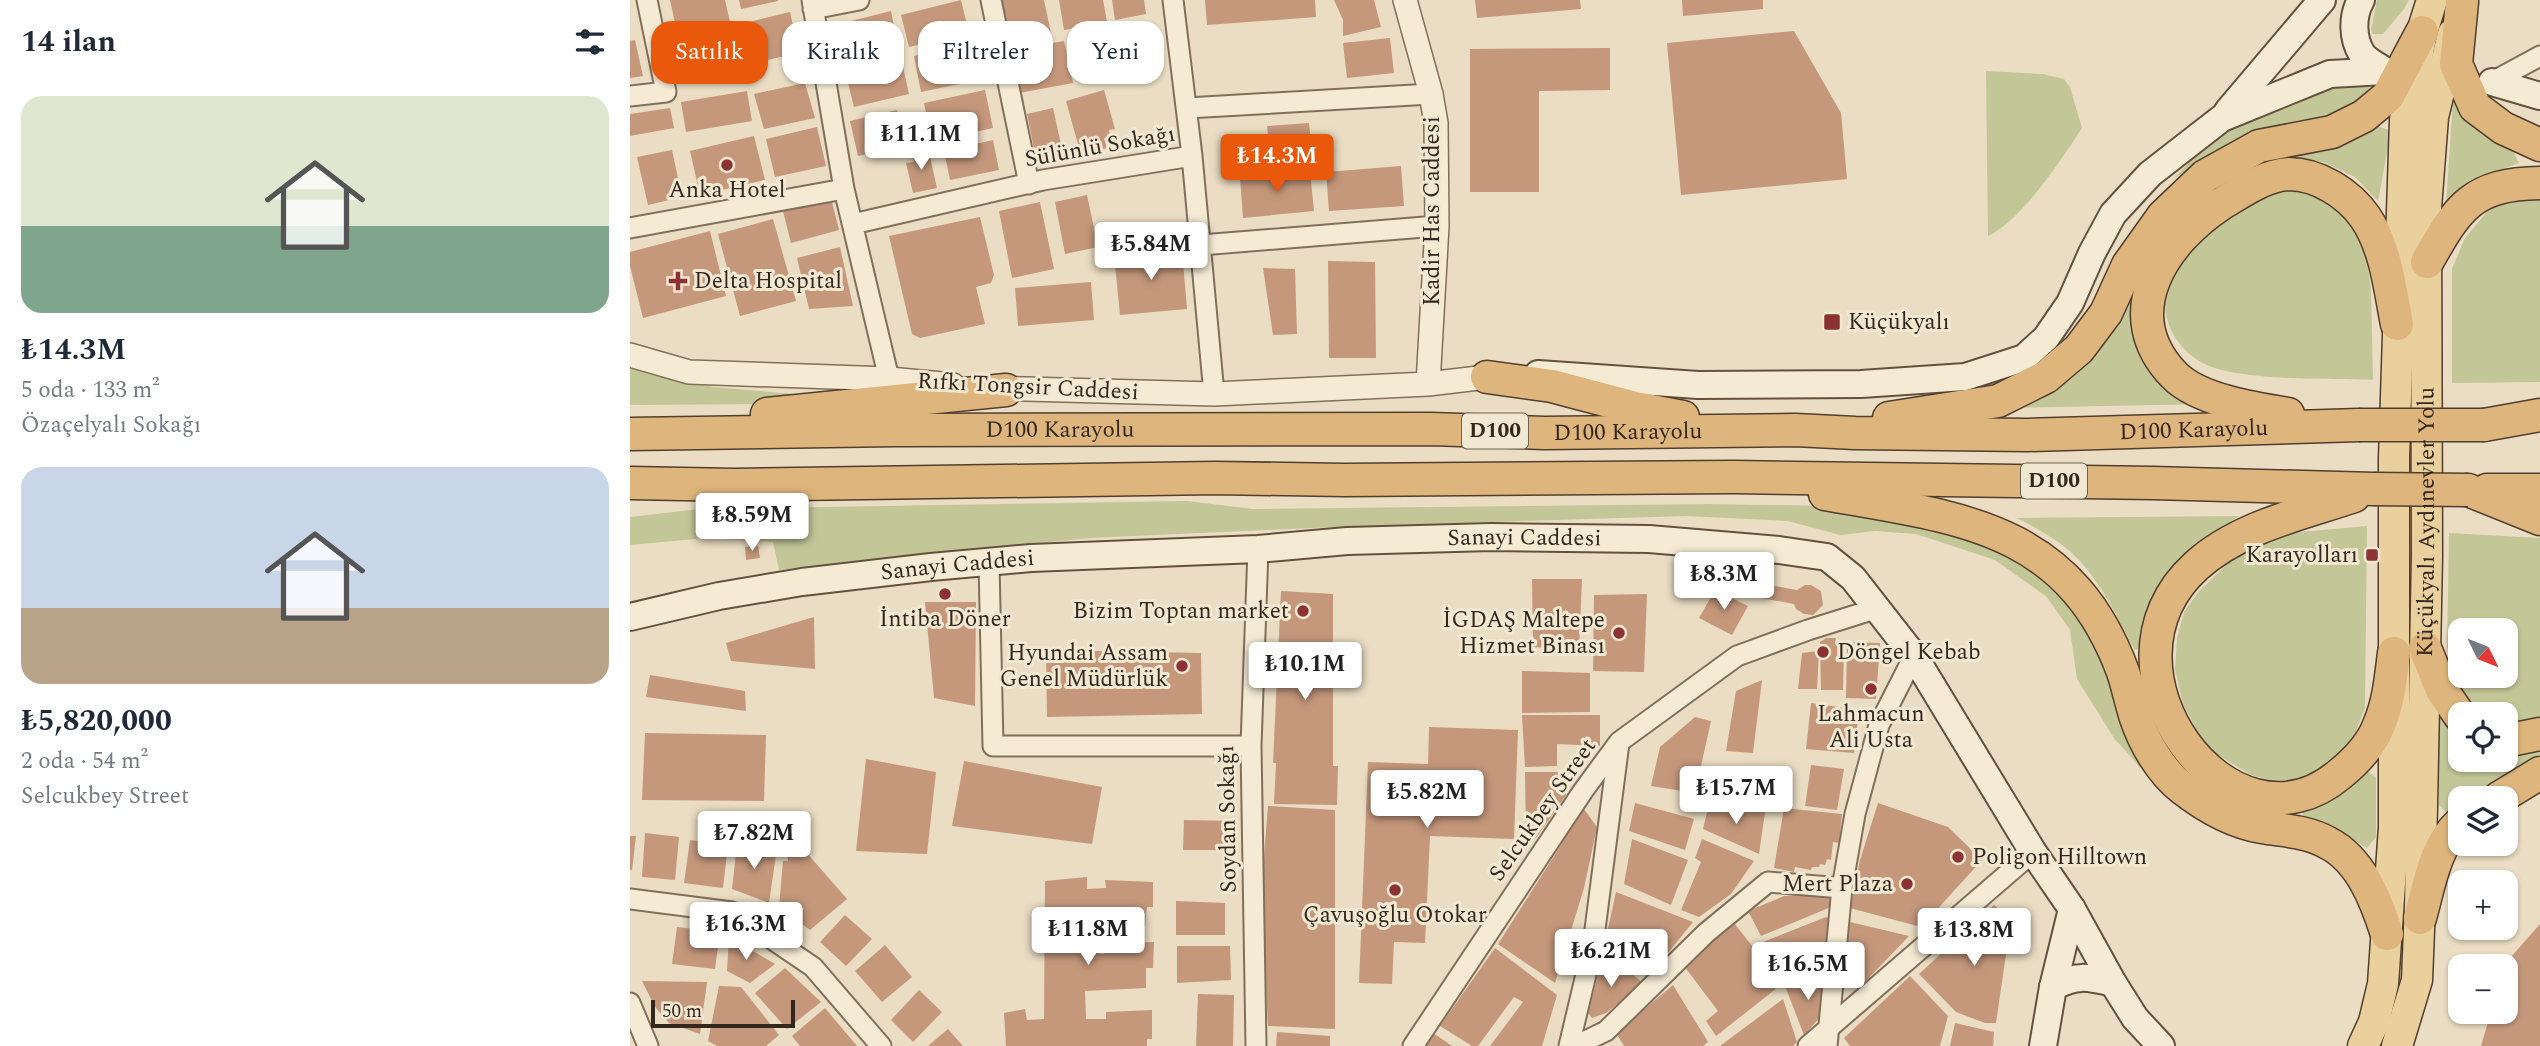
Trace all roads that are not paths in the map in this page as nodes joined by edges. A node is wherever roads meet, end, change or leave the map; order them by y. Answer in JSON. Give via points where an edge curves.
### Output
{"nodes":[{"id":1,"x":647,"y":0,"type":"edge"},
{"id":2,"x":859,"y":0,"type":"edge"},
{"id":3,"x":991,"y":0,"type":"edge"},
{"id":4,"x":1174,"y":0,"type":"edge"},
{"id":5,"x":1405,"y":0,"type":"edge"},
{"id":6,"x":2322,"y":0,"type":"edge"},
{"id":7,"x":2361,"y":0,"type":"edge"},
{"id":8,"x":2453,"y":1,"type":"edge"},
{"id":9,"x":812,"y":4,"type":"edge"},
{"id":10,"x":2421,"y":32,"type":"junction"},
{"id":11,"x":2540,"y":56,"type":"edge"},
{"id":12,"x":2492,"y":82,"type":"joint"},
{"id":13,"x":1431,"y":94,"type":"junction"},
{"id":14,"x":630,"y":96,"type":"edge"},
{"id":15,"x":2540,"y":96,"type":"edge"},
{"id":16,"x":1187,"y":108,"type":"junction"},
{"id":17,"x":2222,"y":118,"type":"junction"},
{"id":18,"x":2540,"y":145,"type":"edge"},
{"id":19,"x":1192,"y":156,"type":"junction"},
{"id":20,"x":2540,"y":183,"type":"edge"},
{"id":21,"x":1028,"y":184,"type":"junction"},
{"id":22,"x":844,"y":189,"type":"junction"},
{"id":23,"x":853,"y":224,"type":"junction"},
{"id":24,"x":1437,"y":226,"type":"junction"},
{"id":25,"x":630,"y":228,"type":"edge"},
{"id":26,"x":1201,"y":244,"type":"junction"},
{"id":27,"x":2427,"y":262,"type":"junction"},
{"id":28,"x":2397,"y":324,"type":"junction"},
{"id":29,"x":630,"y":355,"type":"edge"},
{"id":30,"x":1488,"y":377,"type":"junction"},
{"id":31,"x":889,"y":379,"type":"junction"},
{"id":32,"x":1428,"y":384,"type":"junction"},
{"id":33,"x":1006,"y":390,"type":"junction"},
{"id":34,"x":1214,"y":394,"type":"junction"},
{"id":35,"x":2540,"y":415,"type":"edge"},
{"id":36,"x":2359,"y":425,"type":"junction"},
{"id":37,"x":2484,"y":425,"type":"junction"},
{"id":38,"x":2540,"y":425,"type":"edge"},
{"id":39,"x":630,"y":428,"type":"edge"},
{"id":40,"x":1750,"y":430,"type":"junction"},
{"id":41,"x":1795,"y":430,"type":"junction"},
{"id":42,"x":630,"y":434,"type":"edge"},
{"id":43,"x":1734,"y":477,"type":"junction"},
{"id":44,"x":630,"y":483,"type":"edge"},
{"id":45,"x":735,"y":485,"type":"junction"},
{"id":46,"x":2374,"y":489,"type":"junction"},
{"id":47,"x":2468,"y":490,"type":"junction"},
{"id":48,"x":2540,"y":490,"type":"edge"},
{"id":49,"x":630,"y":500,"type":"edge"},
{"id":50,"x":2540,"y":519,"type":"edge"},
{"id":51,"x":1258,"y":549,"type":"junction"},
{"id":52,"x":989,"y":563,"type":"junction"},
{"id":53,"x":1878,"y":608,"type":"junction"},
{"id":54,"x":630,"y":617,"type":"edge"},
{"id":55,"x":2425,"y":648,"type":"junction"},
{"id":56,"x":2394,"y":653,"type":"junction"},
{"id":57,"x":1914,"y":656,"type":"junction"},
{"id":58,"x":2450,"y":702,"type":"edge"},
{"id":59,"x":2540,"y":734,"type":"edge"},
{"id":60,"x":2518,"y":738,"type":"edge"},
{"id":61,"x":1619,"y":742,"type":"junction"},
{"id":62,"x":1251,"y":746,"type":"junction"},
{"id":63,"x":2540,"y":773,"type":"edge"},
{"id":64,"x":2518,"y":786,"type":"edge"},
{"id":65,"x":2448,"y":837,"type":"edge"},
{"id":66,"x":2033,"y":852,"type":"junction"},
{"id":67,"x":1842,"y":888,"type":"junction"},
{"id":68,"x":630,"y":898,"type":"edge"},
{"id":69,"x":2072,"y":909,"type":"junction"},
{"id":70,"x":2420,"y":918,"type":"junction"},
{"id":71,"x":2387,"y":934,"type":"junction"},
{"id":72,"x":2113,"y":983,"type":"junction"},
{"id":73,"x":2053,"y":988,"type":"junction"},
{"id":74,"x":630,"y":1003,"type":"edge"},
{"id":75,"x":1829,"y":1026,"type":"junction"},
{"id":76,"x":649,"y":1045,"type":"edge"},
{"id":77,"x":881,"y":1046,"type":"edge"},
{"id":78,"x":1256,"y":1046,"type":"edge"},
{"id":79,"x":1413,"y":1046,"type":"edge"},
{"id":80,"x":1569,"y":1046,"type":"edge"},
{"id":81,"x":1575,"y":1046,"type":"edge"},
{"id":82,"x":1808,"y":1046,"type":"edge"},
{"id":83,"x":1827,"y":1046,"type":"edge"},
{"id":84,"x":1836,"y":1046,"type":"edge"},
{"id":85,"x":2043,"y":1046,"type":"edge"},
{"id":86,"x":2161,"y":1046,"type":"edge"},
{"id":87,"x":2363,"y":1046,"type":"edge"},
{"id":88,"x":2397,"y":1046,"type":"edge"}],
"edges":[{"from":1,"to":14,"type":"street","via":[[666,92]]},
{"from":2,"to":9,"type":"street"},
{"from":3,"to":21,"type":"street"},
{"from":4,"to":16,"type":"street"},
{"from":5,"to":13,"type":"street","name":"Kadir Has Caddesi"},
{"from":6,"to":17,"type":"main road"},
{"from":7,"to":17,"type":"main road","via":[[2353,32],[2363,56],[2385,71],[2330,74]]},
{"from":8,"to":10,"type":"main road","name":"Küçükyalı Aydınevler Yolu"},
{"from":8,"to":18,"type":"highway","via":[[2456,64],[2476,107],[2502,128]]},
{"from":8,"to":27,"type":"main road","name":"Küçükyalı Aydınevler Yolu","via":[[2433,117]]},
{"from":9,"to":22,"type":"street"},
{"from":10,"to":28,"type":"main road","name":"Küçükyalı Aydınevler Yolu","via":[[2405,120]]},
{"from":10,"to":41,"type":"highway","via":[[2388,96],[2364,117],[2332,132],[2259,146],[2205,176],[2163,216],[2128,265],[2106,313],[2079,349],[2046,377],[1998,401]]},
{"from":11,"to":12,"type":"street"},
{"from":12,"to":15,"type":"main road"},
{"from":13,"to":16,"type":"street"},
{"from":13,"to":24,"type":"street","name":"Kadir Has Caddesi","via":[[1436,123]]},
{"from":16,"to":19,"type":"street"},
{"from":17,"to":30,"type":"main road","via":[[2150,174],[2113,214],[2070,303],[2046,338],[2024,358],[1996,368],[1965,377],[1861,384],[1698,385],[1553,374]]},
{"from":19,"to":21,"type":"street","name":"Sülünlü Sokağı"},
{"from":19,"to":26,"type":"street"},
{"from":20,"to":27,"type":"highway","via":[[2516,183],[2475,197],[2446,228]]},
{"from":21,"to":23,"type":"street","name":"Sülünlü Sokağı"},
{"from":22,"to":23,"type":"street"},
{"from":22,"to":25,"type":"street"},
{"from":23,"to":31,"type":"street"},
{"from":24,"to":26,"type":"street"},
{"from":24,"to":32,"type":"street","name":"Kadir Has Caddesi"},
{"from":26,"to":34,"type":"street"},
{"from":27,"to":55,"type":"main road","name":"Küçükyalı Aydınevler Yolu"},
{"from":28,"to":36,"type":"highway","via":[[2377,240],[2365,217],[2349,199],[2309,177],[2288,174],[2239,193],[2190,228],[2156,273],[2146,317],[2158,354],[2175,376],[2243,406]]},
{"from":28,"to":56,"type":"main road","name":"Küçükyalı Aydınevler Yolu"},
{"from":29,"to":31,"type":"street","name":"Rıfkı Tongsir Caddesi","via":[[689,372]]},
{"from":30,"to":32,"type":"street","name":"Rıfkı Tongsir Caddesi"},
{"from":30,"to":40,"type":"highway","via":[[1552,386]]},
{"from":31,"to":33,"type":"street","name":"Rıfkı Tongsir Caddesi"},
{"from":32,"to":34,"type":"street","name":"Rıfkı Tongsir Caddesi"},
{"from":33,"to":34,"type":"street","name":"Rıfkı Tongsir Caddesi"},
{"from":33,"to":39,"type":"highway"},
{"from":35,"to":37,"type":"highway"},
{"from":36,"to":37,"type":"highway","name":"D100 Karayolu","number":"D100","bridge":true},
{"from":36,"to":41,"type":"highway","name":"D100 Karayolu","number":"D100","via":[[2028,435]]},
{"from":37,"to":38,"type":"highway","name":"D100 Karayolu","number":"D100"},
{"from":40,"to":41,"type":"highway","name":"D100 Karayolu","number":"D100"},
{"from":40,"to":42,"type":"highway","name":"D100 Karayolu","number":"D100"},
{"from":43,"to":45,"type":"highway","name":"D100 Karayolu","number":"D100"},
{"from":43,"to":46,"type":"highway","name":"D100 Karayolu","number":"D100"},
{"from":43,"to":71,"type":"highway","via":[[1925,512],[1974,525],[2039,555],[2065,576],[2107,635],[2136,720],[2153,754],[2179,786],[2218,813],[2329,843],[2349,859],[2365,881]]},
{"from":44,"to":45,"type":"highway","name":"D100 Karayolu","number":"D100"},
{"from":45,"to":49,"type":"highway"},
{"from":46,"to":47,"type":"highway","name":"D100 Karayolu","number":"D100","bridge":true},
{"from":46,"to":56,"type":"highway","via":[[2255,530],[2195,567],[2178,586],[2163,615],[2155,647],[2157,680],[2162,706],[2201,763],[2247,792],[2289,799],[2332,781],[2367,747],[2388,696]]},
{"from":47,"to":48,"type":"highway","name":"D100 Karayolu","number":"D100"},
{"from":47,"to":50,"type":"highway"},
{"from":51,"to":52,"type":"main road","name":"Sanayi Caddesi"},
{"from":51,"to":53,"type":"main road","name":"Sanayi Caddesi","via":[[1491,537],[1649,539],[1779,550],[1827,557],[1853,578]]},
{"from":51,"to":62,"type":"street","name":"Soydan Sokağı"},
{"from":52,"to":54,"type":"main road","name":"Sanayi Caddesi","via":[[802,582]]},
{"from":52,"to":62,"type":"street","via":[[993,746]]},
{"from":53,"to":57,"type":"main road","name":"Sanayi Caddesi"},
{"from":53,"to":61,"type":"street","name":"Selcukbey Street","via":[[1737,656]]},
{"from":55,"to":58,"type":"highway"},
{"from":55,"to":70,"type":"main road","name":"Küçükyalı Aydınevler Yolu"},
{"from":56,"to":71,"type":"main road","name":"Küçükyalı Aydınevler Yolu","via":[[2395,794]]},
{"from":57,"to":66,"type":"main road","name":"Sanayi Caddesi"},
{"from":57,"to":67,"type":"street","via":[[1879,725],[1855,814]]},
{"from":59,"to":60,"type":"highway"},
{"from":61,"to":79,"type":"street","name":"Selcukbey Street"},
{"from":61,"to":80,"type":"street","via":[[1592,945]]},
{"from":62,"to":78,"type":"street","name":"Soydan Sokağı"},
{"from":63,"to":64,"type":"highway"},
{"from":65,"to":70,"type":"highway","via":[[2435,861]]},
{"from":66,"to":69,"type":"main road","name":"Sanayi Caddesi"},
{"from":66,"to":75,"type":"street"},
{"from":67,"to":75,"type":"street"},
{"from":67,"to":81,"type":"street","via":[[1768,882],[1706,933],[1606,1031]]},
{"from":68,"to":77,"type":"street","via":[[732,912],[813,967]]},
{"from":69,"to":72,"type":"main road","name":"Sanayi Caddesi"},
{"from":69,"to":73,"type":"main road"},
{"from":70,"to":88,"type":"main road","name":"Küçükyalı Aydınevler Yolu","via":[[2417,980]]},
{"from":71,"to":87,"type":"main road","name":"Küçükyalı Aydınevler Yolu","via":[[2383,984]]},
{"from":72,"to":73,"type":"main road","via":[[2089,977],[2068,979]]},
{"from":72,"to":86,"type":"main road","name":"Sanayi Caddesi"},
{"from":73,"to":85,"type":"main road"},
{"from":74,"to":76,"type":"street"},
{"from":75,"to":82,"type":"street"},
{"from":75,"to":83,"type":"street"},
{"from":75,"to":84,"type":"street"}]}
